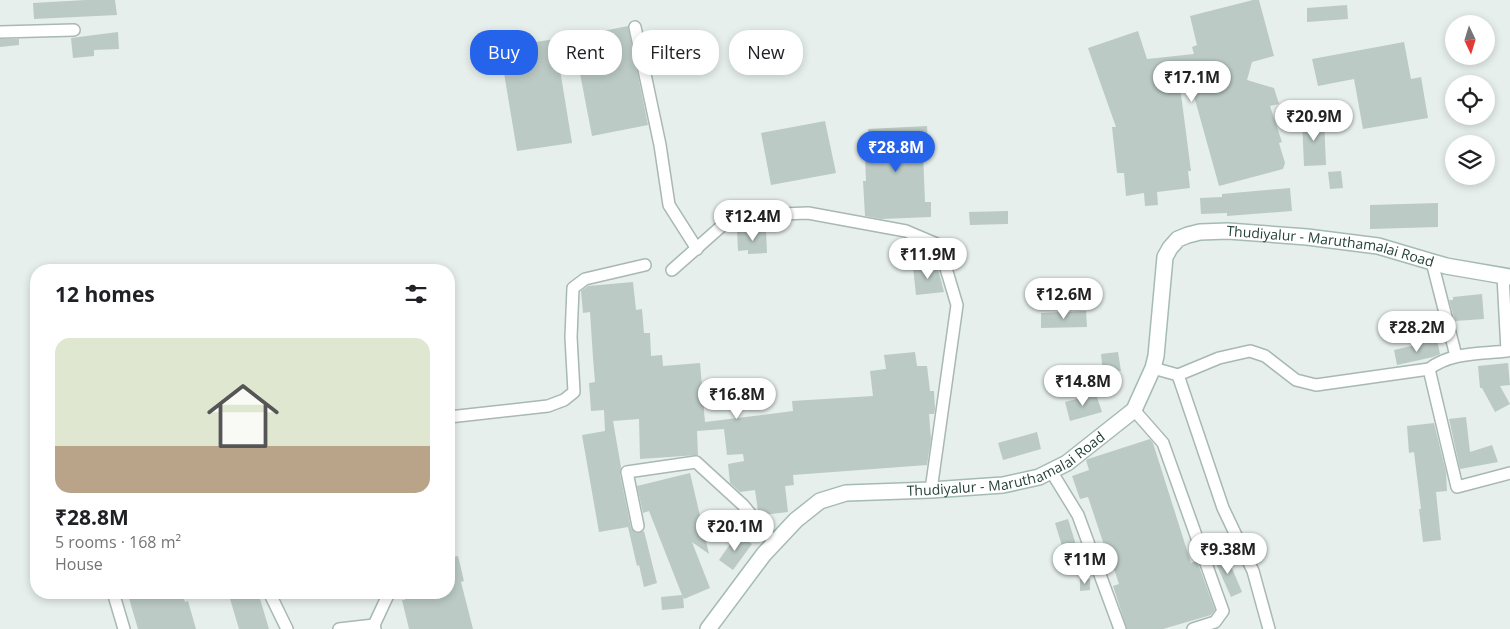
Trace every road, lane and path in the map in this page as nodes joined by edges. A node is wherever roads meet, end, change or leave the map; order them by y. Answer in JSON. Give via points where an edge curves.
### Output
{"nodes":[{"id":1,"x":635,"y":27,"type":"dead end"},
{"id":2,"x":74,"y":30,"type":"dead end"},
{"id":3,"x":0,"y":32,"type":"edge"},
{"id":4,"x":697,"y":249,"type":"junction"},
{"id":5,"x":1432,"y":262,"type":"junction"},
{"id":6,"x":645,"y":265,"type":"dead end"},
{"id":7,"x":672,"y":270,"type":"dead end"},
{"id":8,"x":1506,"y":276,"type":"edge"},
{"id":9,"x":1456,"y":356,"type":"junction"},
{"id":10,"x":1153,"y":368,"type":"junction"},
{"id":11,"x":1430,"y":369,"type":"junction"},
{"id":12,"x":1178,"y":374,"type":"junction"},
{"id":13,"x":1134,"y":410,"type":"junction"},
{"id":14,"x":455,"y":416,"type":"edge"},
{"id":15,"x":1050,"y":471,"type":"junction"},
{"id":16,"x":1510,"y":473,"type":"edge"},
{"id":17,"x":931,"y":490,"type":"junction"},
{"id":18,"x":638,"y":526,"type":"dead end"},
{"id":19,"x":774,"y":542,"type":"junction"},
{"id":20,"x":115,"y":599,"type":"edge"},
{"id":21,"x":272,"y":599,"type":"edge"},
{"id":22,"x":386,"y":599,"type":"edge"},
{"id":23,"x":374,"y":627,"type":"edge"},
{"id":24,"x":124,"y":629,"type":"edge"},
{"id":25,"x":287,"y":629,"type":"edge"},
{"id":26,"x":339,"y":629,"type":"edge"},
{"id":27,"x":708,"y":629,"type":"edge"},
{"id":28,"x":1120,"y":629,"type":"edge"},
{"id":29,"x":1193,"y":629,"type":"edge"},
{"id":30,"x":1268,"y":629,"type":"edge"}],
"edges":[{"from":1,"to":4,"type":"street","via":[[669,205]]},
{"from":2,"to":3,"type":"street"},
{"from":4,"to":7,"type":"street"},
{"from":4,"to":17,"type":"street","via":[[733,216],[808,213],[906,231],[939,245],[957,305]]},
{"from":5,"to":8,"type":"main road","name":"Thudiyalur - Maruthamalai Road"},
{"from":5,"to":9,"type":"street"},
{"from":5,"to":10,"type":"main road","name":"Thudiyalur - Maruthamalai Road","via":[[1378,246],[1307,237],[1228,231],[1188,234],[1178,238],[1165,257]]},
{"from":6,"to":14,"type":"street","via":[[585,279],[573,288],[574,392],[564,400],[548,406]]},
{"from":8,"to":9,"type":"street","via":[[1507,351]]},
{"from":9,"to":11,"type":"street"},
{"from":10,"to":12,"type":"street"},
{"from":10,"to":13,"type":"main road","name":"Thudiyalur - Maruthamalai Road"},
{"from":11,"to":12,"type":"street","via":[[1316,385],[1296,380],[1265,356],[1250,351]]},
{"from":11,"to":16,"type":"street","via":[[1457,486]]},
{"from":12,"to":30,"type":"street","via":[[1223,508],[1253,571]]},
{"from":13,"to":15,"type":"main road","name":"Thudiyalur - Maruthamalai Road","via":[[1068,463]]},
{"from":13,"to":29,"type":"street","via":[[1163,443],[1223,611],[1215,622]]},
{"from":15,"to":17,"type":"main road","name":"Thudiyalur - Maruthamalai Road","via":[[1039,477],[1003,484]]},
{"from":15,"to":28,"type":"street","via":[[1078,515]]},
{"from":17,"to":19,"type":"main road","name":"Thudiyalur - Maruthamalai Road","via":[[846,493],[820,501]]},
{"from":18,"to":19,"type":"street","via":[[627,472],[696,462],[743,505]]},
{"from":19,"to":27,"type":"main road","name":"Thudiyalur - Maruthamalai Road"},
{"from":20,"to":24,"type":"street"},
{"from":21,"to":25,"type":"street"},
{"from":22,"to":23,"type":"street"},
{"from":23,"to":26,"type":"street"}]}
